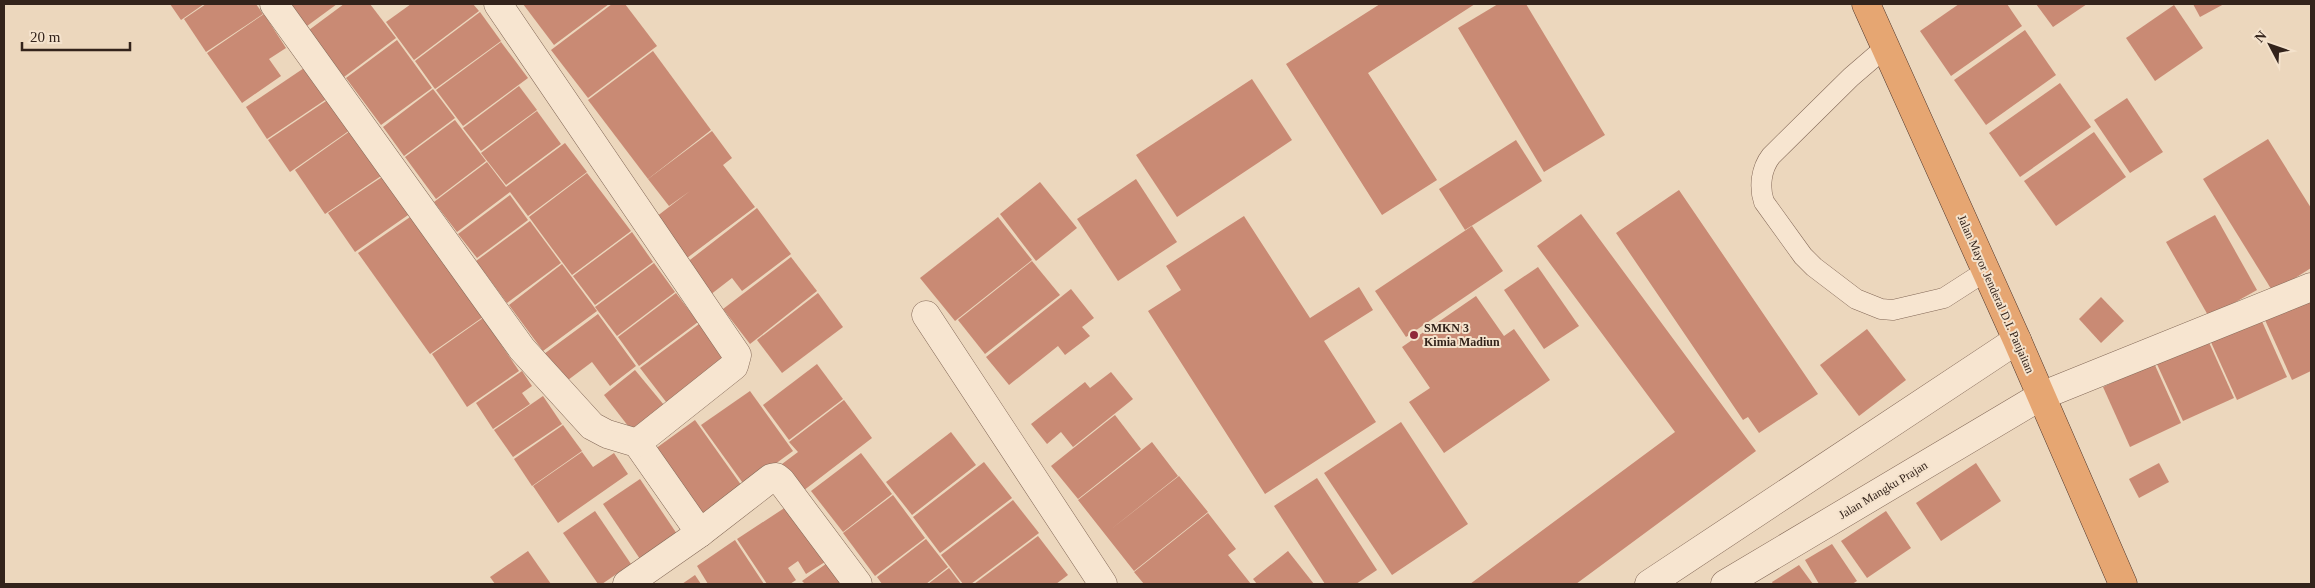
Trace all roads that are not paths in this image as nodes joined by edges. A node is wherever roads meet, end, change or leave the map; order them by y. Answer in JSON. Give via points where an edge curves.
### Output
{"nodes":[{"id":1,"x":274,"y":4,"type":"edge"},
{"id":2,"x":498,"y":4,"type":"edge"},
{"id":3,"x":1866,"y":4,"type":"edge"},
{"id":4,"x":1887,"y":46,"type":"junction"},
{"id":5,"x":1986,"y":271,"type":"junction"},
{"id":6,"x":2311,"y":287,"type":"edge"},
{"id":7,"x":926,"y":315,"type":"dead end"},
{"id":8,"x":2017,"y":340,"type":"junction"},
{"id":9,"x":2041,"y":396,"type":"junction"},
{"id":10,"x":637,"y":443,"type":"junction"},
{"id":11,"x":700,"y":533,"type":"junction"},
{"id":12,"x":628,"y":584,"type":"edge"},
{"id":13,"x":858,"y":584,"type":"edge"},
{"id":14,"x":1103,"y":584,"type":"edge"},
{"id":15,"x":1649,"y":584,"type":"edge"},
{"id":16,"x":1725,"y":584,"type":"edge"},
{"id":17,"x":2123,"y":584,"type":"edge"}],
"edges":[{"from":1,"to":10,"type":"street","via":[[522,349],[592,426]]},
{"from":2,"to":10,"type":"street","via":[[737,355],[734,366]]},
{"from":3,"to":4,"type":"highway","name":"Jalan Mayor Jenderal D.I. Panjaitan"},
{"from":4,"to":5,"type":"highway","name":"Jalan Mayor Jenderal D.I. Panjaitan"},
{"from":4,"to":5,"type":"lane","via":[[1771,156],[1762,178],[1764,202],[1814,267],[1856,299],[1881,310],[1944,298]]},
{"from":5,"to":8,"type":"highway","name":"Jalan Mayor Jenderal D.I. Panjaitan"},
{"from":6,"to":9,"type":"street","name":"Jalan Mangku Prajan"},
{"from":7,"to":14,"type":"street"},
{"from":8,"to":9,"type":"highway","name":"Jalan Mayor Jenderal D.I. Panjaitan"},
{"from":8,"to":15,"type":"street"},
{"from":9,"to":16,"type":"street","name":"Jalan Mangku Prajan"},
{"from":9,"to":17,"type":"highway","name":"Jalan Mayor Jenderal D.I. Panjaitan"},
{"from":10,"to":11,"type":"street"},
{"from":11,"to":12,"type":"street"},
{"from":11,"to":13,"type":"street","via":[[776,477]]}]}
